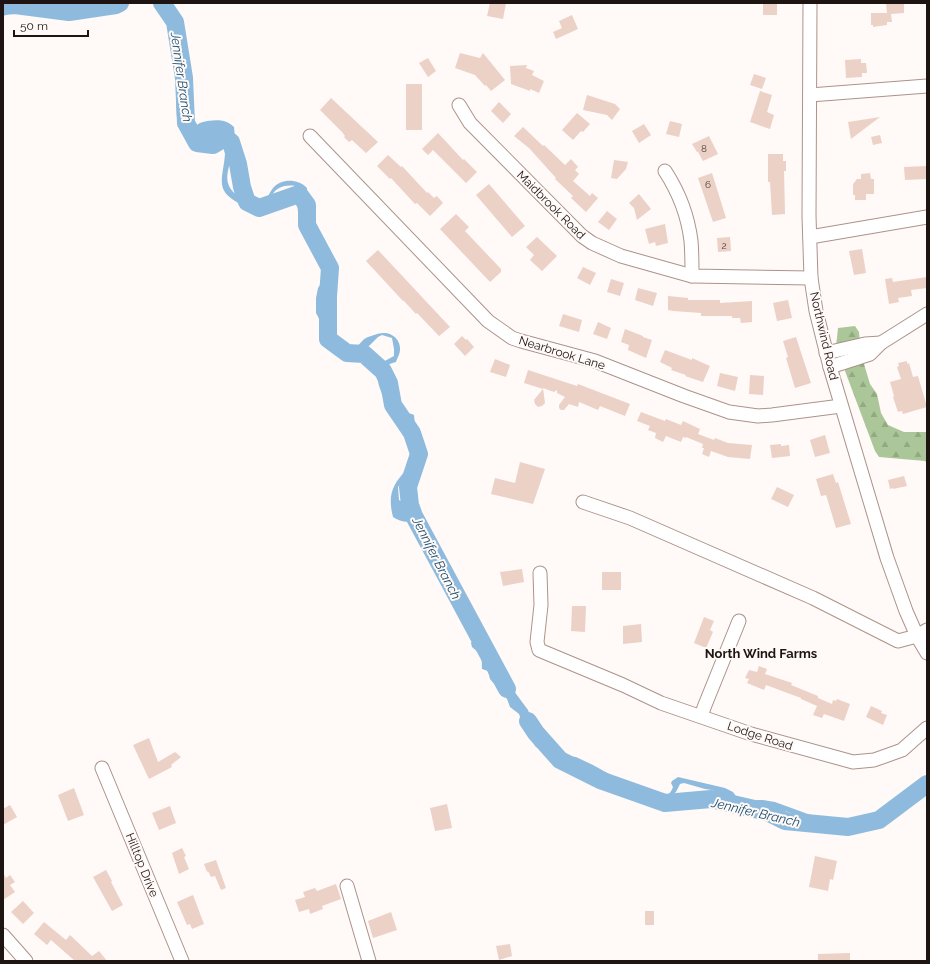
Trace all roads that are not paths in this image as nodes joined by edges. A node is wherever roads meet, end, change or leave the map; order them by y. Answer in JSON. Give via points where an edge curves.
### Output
{"nodes":[{"id":1,"x":810,"y":3,"type":"edge"},
{"id":2,"x":927,"y":86,"type":"edge"},
{"id":3,"x":810,"y":95,"type":"junction"},
{"id":4,"x":459,"y":105,"type":"dead end"},
{"id":5,"x":310,"y":136,"type":"dead end"},
{"id":6,"x":665,"y":171,"type":"dead end"},
{"id":7,"x":927,"y":217,"type":"edge"},
{"id":8,"x":810,"y":237,"type":"junction"},
{"id":9,"x":692,"y":276,"type":"junction"},
{"id":10,"x":811,"y":278,"type":"junction"},
{"id":11,"x":927,"y":314,"type":"edge"},
{"id":12,"x":881,"y":343,"type":"junction"},
{"id":13,"x":826,"y":353,"type":"junction"},
{"id":14,"x":830,"y":367,"type":"junction"},
{"id":15,"x":841,"y":406,"type":"junction"},
{"id":16,"x":582,"y":502,"type":"dead end"},
{"id":17,"x":540,"y":573,"type":"dead end"},
{"id":18,"x":739,"y":621,"type":"dead end"},
{"id":19,"x":922,"y":633,"type":"edge"},
{"id":20,"x":927,"y":653,"type":"edge"},
{"id":21,"x":702,"y":716,"type":"junction"},
{"id":22,"x":927,"y":728,"type":"edge"},
{"id":23,"x":102,"y":768,"type":"dead end"},
{"id":24,"x":347,"y":886,"type":"dead end"},
{"id":25,"x":3,"y":935,"type":"edge"},
{"id":26,"x":26,"y":961,"type":"edge"},
{"id":27,"x":182,"y":961,"type":"edge"},
{"id":28,"x":369,"y":961,"type":"edge"}],
"edges":[{"from":1,"to":3,"type":"street","name":"Northwind Road"},
{"from":2,"to":3,"type":"street"},
{"from":3,"to":8,"type":"street","name":"Northwind Road"},
{"from":4,"to":9,"type":"street","name":"Maidbrook Road","via":[[470,123],[586,240],[621,256]]},
{"from":5,"to":15,"type":"street","name":"Nearbrook Lane","via":[[488,320],[512,338],[595,361],[729,412],[758,416]]},
{"from":6,"to":9,"type":"street","via":[[673,183],[688,223]]},
{"from":7,"to":8,"type":"street"},
{"from":8,"to":10,"type":"street","name":"Northwind Road"},
{"from":9,"to":10,"type":"street","name":"Maidbrook Road"},
{"from":10,"to":13,"type":"street","name":"Northwind Road"},
{"from":11,"to":12,"type":"street"},
{"from":12,"to":13,"type":"street"},
{"from":12,"to":14,"type":"street","via":[[870,354]]},
{"from":13,"to":14,"type":"street","name":"Northwind Road"},
{"from":14,"to":15,"type":"street","name":"Northwind Road"},
{"from":15,"to":19,"type":"street","name":"Northwind Road","via":[[900,597]]},
{"from":16,"to":19,"type":"street","via":[[630,518],[813,598],[898,641]]},
{"from":17,"to":21,"type":"street","name":"Lodge Road","via":[[541,605],[537,642],[539,650],[661,703]]},
{"from":18,"to":21,"type":"street"},
{"from":19,"to":20,"type":"street","name":"Northwind Road"},
{"from":21,"to":22,"type":"street","name":"Lodge Road","via":[[786,744],[853,762],[874,760],[902,750]]},
{"from":23,"to":27,"type":"street","name":"Hilltop Drive"},
{"from":24,"to":28,"type":"street"},
{"from":25,"to":26,"type":"street"}]}
